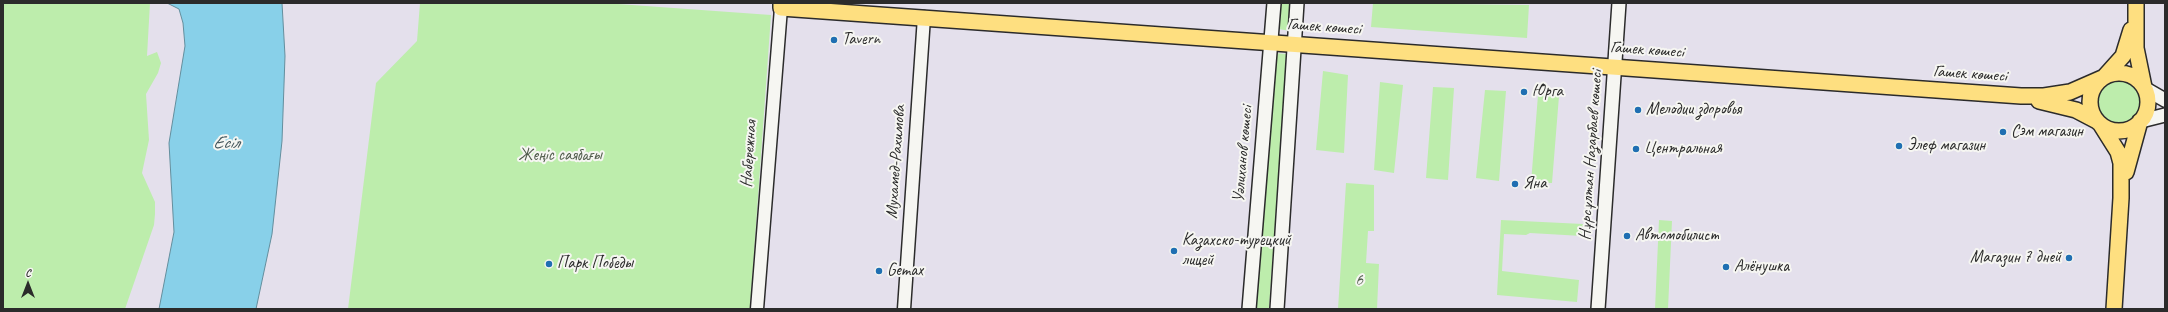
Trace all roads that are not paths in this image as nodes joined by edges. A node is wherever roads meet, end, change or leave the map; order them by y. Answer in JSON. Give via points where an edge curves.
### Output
{"nodes":[{"id":1,"x":1274,"y":3,"type":"edge"},
{"id":2,"x":1297,"y":3,"type":"edge"},
{"id":3,"x":1619,"y":3,"type":"edge"},
{"id":4,"x":781,"y":5,"type":"edge"},
{"id":5,"x":2135,"y":10,"type":"edge"},
{"id":6,"x":924,"y":17,"type":"junction"},
{"id":7,"x":1268,"y":41,"type":"junction"},
{"id":8,"x":1295,"y":44,"type":"junction"},
{"id":9,"x":1615,"y":67,"type":"junction"},
{"id":10,"x":2104,"y":77,"type":"junction"},
{"id":11,"x":2144,"y":88,"type":"junction"},
{"id":12,"x":2021,"y":96,"type":"junction"},
{"id":13,"x":2165,"y":100,"type":"edge"},
{"id":14,"x":2165,"y":115,"type":"edge"},
{"id":15,"x":2140,"y":121,"type":"junction"},
{"id":16,"x":2099,"y":123,"type":"junction"},
{"id":17,"x":2121,"y":198,"type":"junction"},
{"id":18,"x":757,"y":309,"type":"edge"},
{"id":19,"x":904,"y":309,"type":"edge"},
{"id":20,"x":1249,"y":309,"type":"edge"},
{"id":21,"x":1277,"y":309,"type":"edge"},
{"id":22,"x":1598,"y":309,"type":"edge"},
{"id":23,"x":2114,"y":309,"type":"edge"}],
"edges":[{"from":1,"to":7,"type":"main road","name":"Уәлиханов көшесі"},
{"from":2,"to":8,"type":"main road"},
{"from":3,"to":9,"type":"main road","name":"Нұрсұлтан Назарбаев көшесі"},
{"from":4,"to":6,"type":"main road","name":"Гашек көшесі"},
{"from":4,"to":18,"type":"street","name":"Набережная"},
{"from":5,"to":10,"type":"main road","via":[[2126,50]]},
{"from":5,"to":11,"type":"main road","via":[[2136,48]]},
{"from":6,"to":7,"type":"main road","name":"Гашек көшесі"},
{"from":6,"to":19,"type":"street","name":"Мухамед-Рахимова"},
{"from":7,"to":8,"type":"main road","name":"Гашек көшесі"},
{"from":7,"to":20,"type":"main road","name":"Уәлиханов көшесі"},
{"from":8,"to":9,"type":"main road","name":"Гашек көшесі"},
{"from":8,"to":21,"type":"main road"},
{"from":9,"to":12,"type":"main road","name":"Гашек көшесі"},
{"from":9,"to":22,"type":"main road","name":"Нұрсұлтан Назарбаев көшесі"},
{"from":10,"to":11,"type":"main road","via":[[2116,73],[2128,74],[2138,80]]},
{"from":10,"to":12,"type":"main road","name":"Гашек көшесі","via":[[2070,92]]},
{"from":10,"to":16,"type":"main road","via":[[2094,86],[2090,98],[2091,112]]},
{"from":11,"to":13,"type":"main road"},
{"from":11,"to":15,"type":"main road","via":[[2148,106]]},
{"from":12,"to":16,"type":"main road","name":"Гашек көшесі","via":[[2068,108]]},
{"from":14,"to":15,"type":"main road"},
{"from":15,"to":16,"type":"main road","via":[[2133,127],[2121,131],[2109,129]]},
{"from":15,"to":17,"type":"main road"},
{"from":16,"to":17,"type":"main road","via":[[2120,156]]},
{"from":17,"to":23,"type":"main road"}]}
